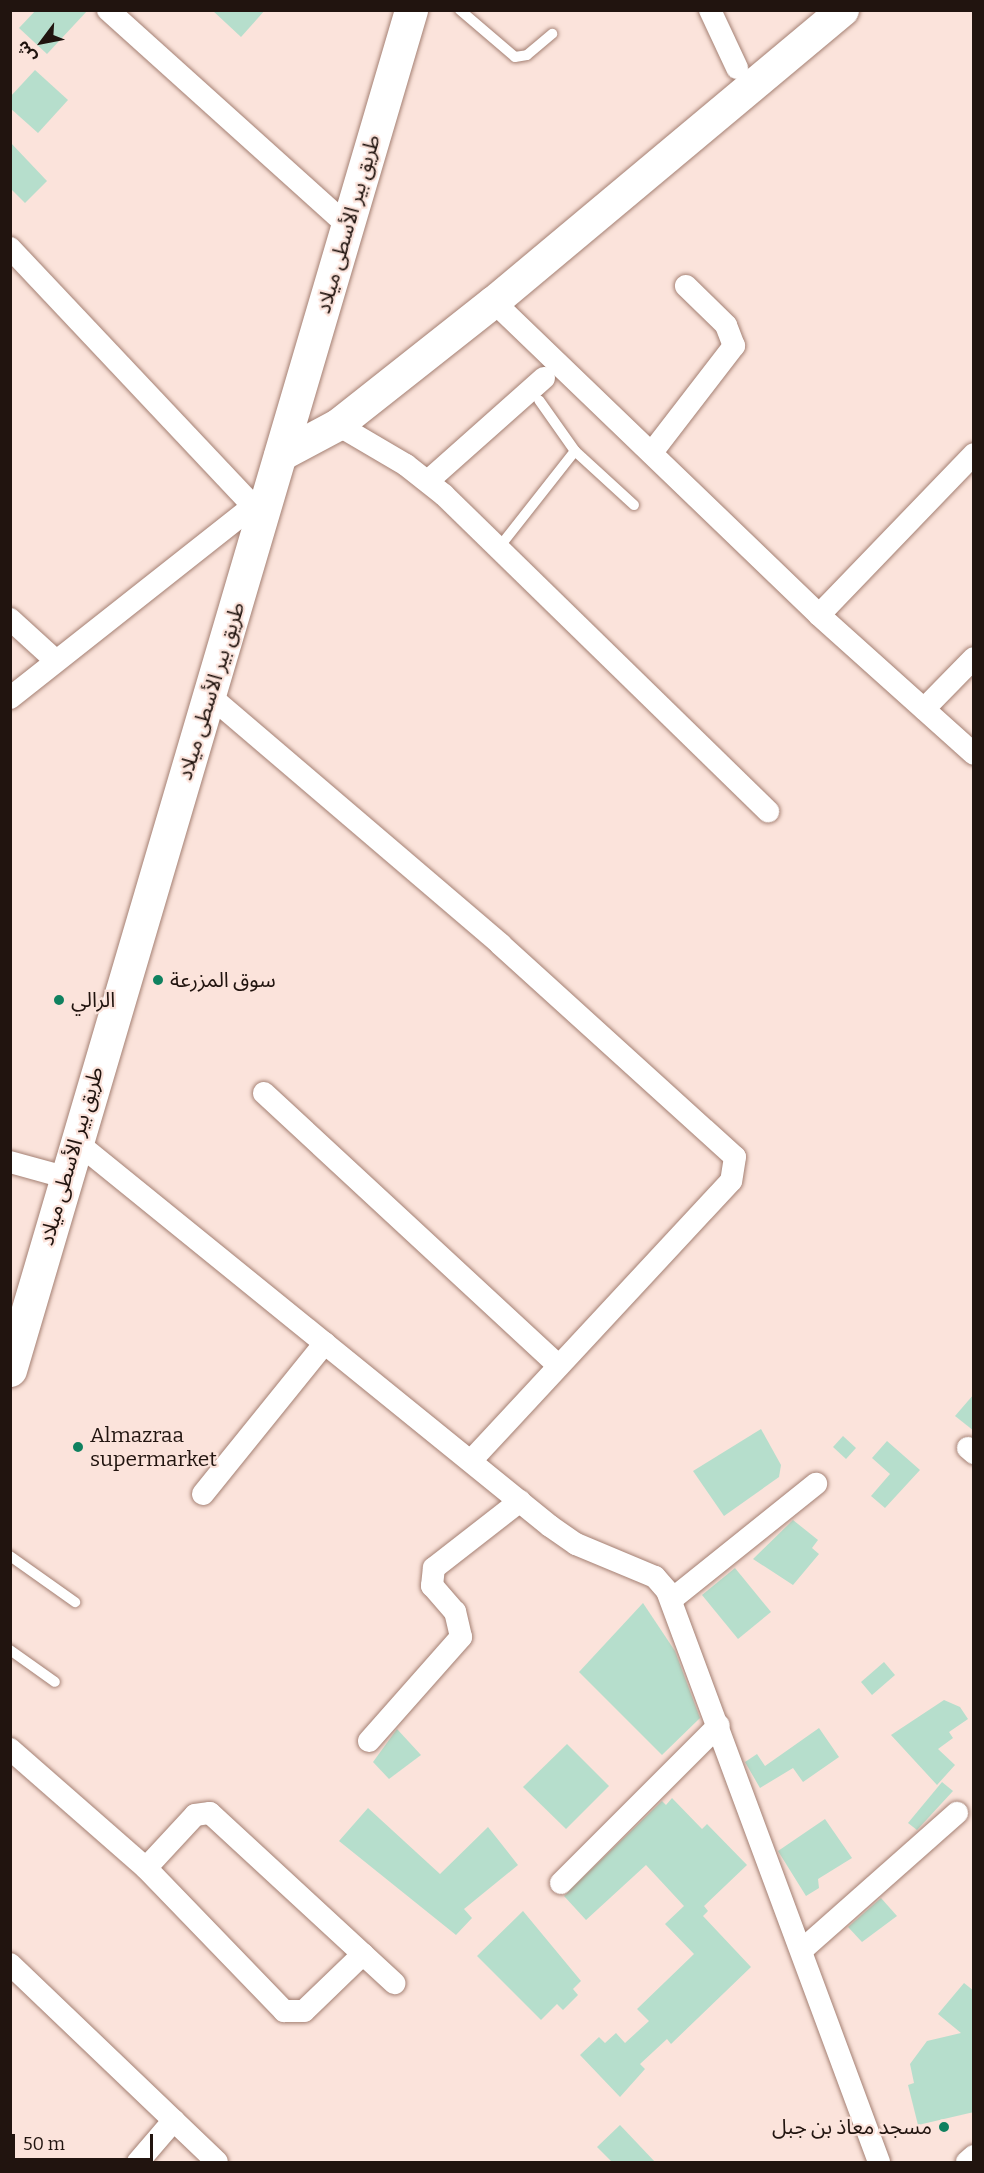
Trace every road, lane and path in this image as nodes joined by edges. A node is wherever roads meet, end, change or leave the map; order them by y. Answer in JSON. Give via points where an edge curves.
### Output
{"nodes":[{"id":1,"x":108,"y":10,"type":"edge"},
{"id":2,"x":411,"y":10,"type":"edge"},
{"id":3,"x":459,"y":10,"type":"edge"},
{"id":4,"x":710,"y":10,"type":"edge"},
{"id":5,"x":843,"y":10,"type":"edge"},
{"id":6,"x":552,"y":34,"type":"dead end"},
{"id":7,"x":737,"y":68,"type":"dead end"},
{"id":8,"x":347,"y":225,"type":"junction"},
{"id":9,"x":10,"y":248,"type":"edge"},
{"id":10,"x":686,"y":286,"type":"dead end"},
{"id":11,"x":494,"y":302,"type":"junction"},
{"id":12,"x":542,"y":389,"type":"joint"},
{"id":13,"x":338,"y":425,"type":"junction"},
{"id":14,"x":575,"y":451,"type":"junction"},
{"id":15,"x":653,"y":451,"type":"junction"},
{"id":16,"x":974,"y":454,"type":"edge"},
{"id":17,"x":280,"y":456,"type":"junction"},
{"id":18,"x":428,"y":481,"type":"junction"},
{"id":19,"x":634,"y":505,"type":"dead end"},
{"id":20,"x":260,"y":506,"type":"junction"},
{"id":21,"x":497,"y":551,"type":"junction"},
{"id":22,"x":819,"y":615,"type":"junction"},
{"id":23,"x":10,"y":619,"type":"edge"},
{"id":24,"x":974,"y":658,"type":"edge"},
{"id":25,"x":56,"y":661,"type":"junction"},
{"id":26,"x":210,"y":696,"type":"junction"},
{"id":27,"x":10,"y":698,"type":"edge"},
{"id":28,"x":924,"y":709,"type":"junction"},
{"id":29,"x":974,"y":754,"type":"edge"},
{"id":30,"x":768,"y":811,"type":"dead end"},
{"id":31,"x":264,"y":1093,"type":"dead end"},
{"id":32,"x":74,"y":1140,"type":"junction"},
{"id":33,"x":10,"y":1162,"type":"edge"},
{"id":34,"x":64,"y":1177,"type":"junction"},
{"id":35,"x":325,"y":1343,"type":"junction"},
{"id":36,"x":13,"y":1352,"type":"edge"},
{"id":37,"x":556,"y":1363,"type":"junction"},
{"id":38,"x":472,"y":1460,"type":"junction"},
{"id":39,"x":816,"y":1484,"type":"dead end"},
{"id":40,"x":203,"y":1494,"type":"dead end"},
{"id":41,"x":519,"y":1501,"type":"junction"},
{"id":42,"x":10,"y":1556,"type":"edge"},
{"id":43,"x":671,"y":1600,"type":"junction"},
{"id":44,"x":75,"y":1602,"type":"dead end"},
{"id":45,"x":10,"y":1650,"type":"edge"},
{"id":46,"x":55,"y":1682,"type":"dead end"},
{"id":47,"x":719,"y":1725,"type":"junction"},
{"id":48,"x":369,"y":1742,"type":"dead end"},
{"id":49,"x":10,"y":1749,"type":"edge"},
{"id":50,"x":957,"y":1813,"type":"dead end"},
{"id":51,"x":146,"y":1868,"type":"junction"},
{"id":52,"x":561,"y":1883,"type":"dead end"},
{"id":53,"x":802,"y":1950,"type":"junction"},
{"id":54,"x":363,"y":1954,"type":"junction"},
{"id":55,"x":10,"y":1964,"type":"edge"},
{"id":56,"x":394,"y":1983,"type":"dead end"},
{"id":57,"x":174,"y":2120,"type":"junction"},
{"id":58,"x":974,"y":2156,"type":"edge"},
{"id":59,"x":138,"y":2163,"type":"edge"},
{"id":60,"x":217,"y":2163,"type":"edge"},
{"id":61,"x":879,"y":2163,"type":"edge"},
{"id":62,"x":967,"y":2163,"type":"edge"}],
"edges":[{"from":1,"to":8,"type":"street"},
{"from":2,"to":8,"type":"main road","name":"طريق بير الأسطى ميلاد"},
{"from":3,"to":6,"type":"lane","via":[[515,57],[527,55]]},
{"from":4,"to":7,"type":"street"},
{"from":5,"to":11,"type":"main road"},
{"from":8,"to":17,"type":"main road","name":"طريق بير الأسطى ميلاد"},
{"from":9,"to":20,"type":"street"},
{"from":10,"to":15,"type":"street","via":[[726,325],[734,346]]},
{"from":11,"to":13,"type":"main road"},
{"from":11,"to":15,"type":"street"},
{"from":12,"to":14,"type":"lane"},
{"from":12,"to":18,"type":"street"},
{"from":13,"to":17,"type":"main road"},
{"from":13,"to":18,"type":"street"},
{"from":14,"to":19,"type":"lane"},
{"from":14,"to":21,"type":"lane"},
{"from":15,"to":22,"type":"street"},
{"from":16,"to":22,"type":"street"},
{"from":17,"to":20,"type":"main road","name":"طريق بير الأسطى ميلاد"},
{"from":18,"to":21,"type":"street"},
{"from":20,"to":25,"type":"street"},
{"from":20,"to":26,"type":"main road","name":"طريق بير الأسطى ميلاد"},
{"from":21,"to":30,"type":"street"},
{"from":22,"to":28,"type":"street"},
{"from":23,"to":25,"type":"street"},
{"from":24,"to":28,"type":"street"},
{"from":25,"to":27,"type":"street"},
{"from":26,"to":32,"type":"main road","name":"طريق بير الأسطى ميلاد"},
{"from":26,"to":37,"type":"street","via":[[500,944],[735,1157],[731,1181]]},
{"from":28,"to":29,"type":"street"},
{"from":31,"to":37,"type":"street"},
{"from":32,"to":34,"type":"main road","name":"طريق بير الأسطى ميلاد"},
{"from":32,"to":35,"type":"street"},
{"from":33,"to":34,"type":"street"},
{"from":34,"to":36,"type":"main road","name":"طريق بير الأسطى ميلاد"},
{"from":35,"to":38,"type":"street"},
{"from":35,"to":40,"type":"street"},
{"from":37,"to":38,"type":"street"},
{"from":38,"to":41,"type":"street"},
{"from":39,"to":43,"type":"street"},
{"from":41,"to":43,"type":"street","via":[[576,1544],[655,1577]]},
{"from":41,"to":48,"type":"street","via":[[434,1568],[432,1586],[454,1612],[461,1637]]},
{"from":42,"to":44,"type":"lane"},
{"from":43,"to":47,"type":"street"},
{"from":45,"to":46,"type":"lane"},
{"from":47,"to":52,"type":"street"},
{"from":47,"to":53,"type":"street"},
{"from":49,"to":51,"type":"street"},
{"from":50,"to":53,"type":"street"},
{"from":51,"to":54,"type":"street","via":[[195,1815],[210,1813]]},
{"from":51,"to":54,"type":"street","via":[[284,2011],[304,2011]]},
{"from":53,"to":61,"type":"street"},
{"from":54,"to":56,"type":"street"},
{"from":55,"to":57,"type":"street"},
{"from":57,"to":59,"type":"street"},
{"from":57,"to":60,"type":"street"},
{"from":58,"to":62,"type":"street"}]}
